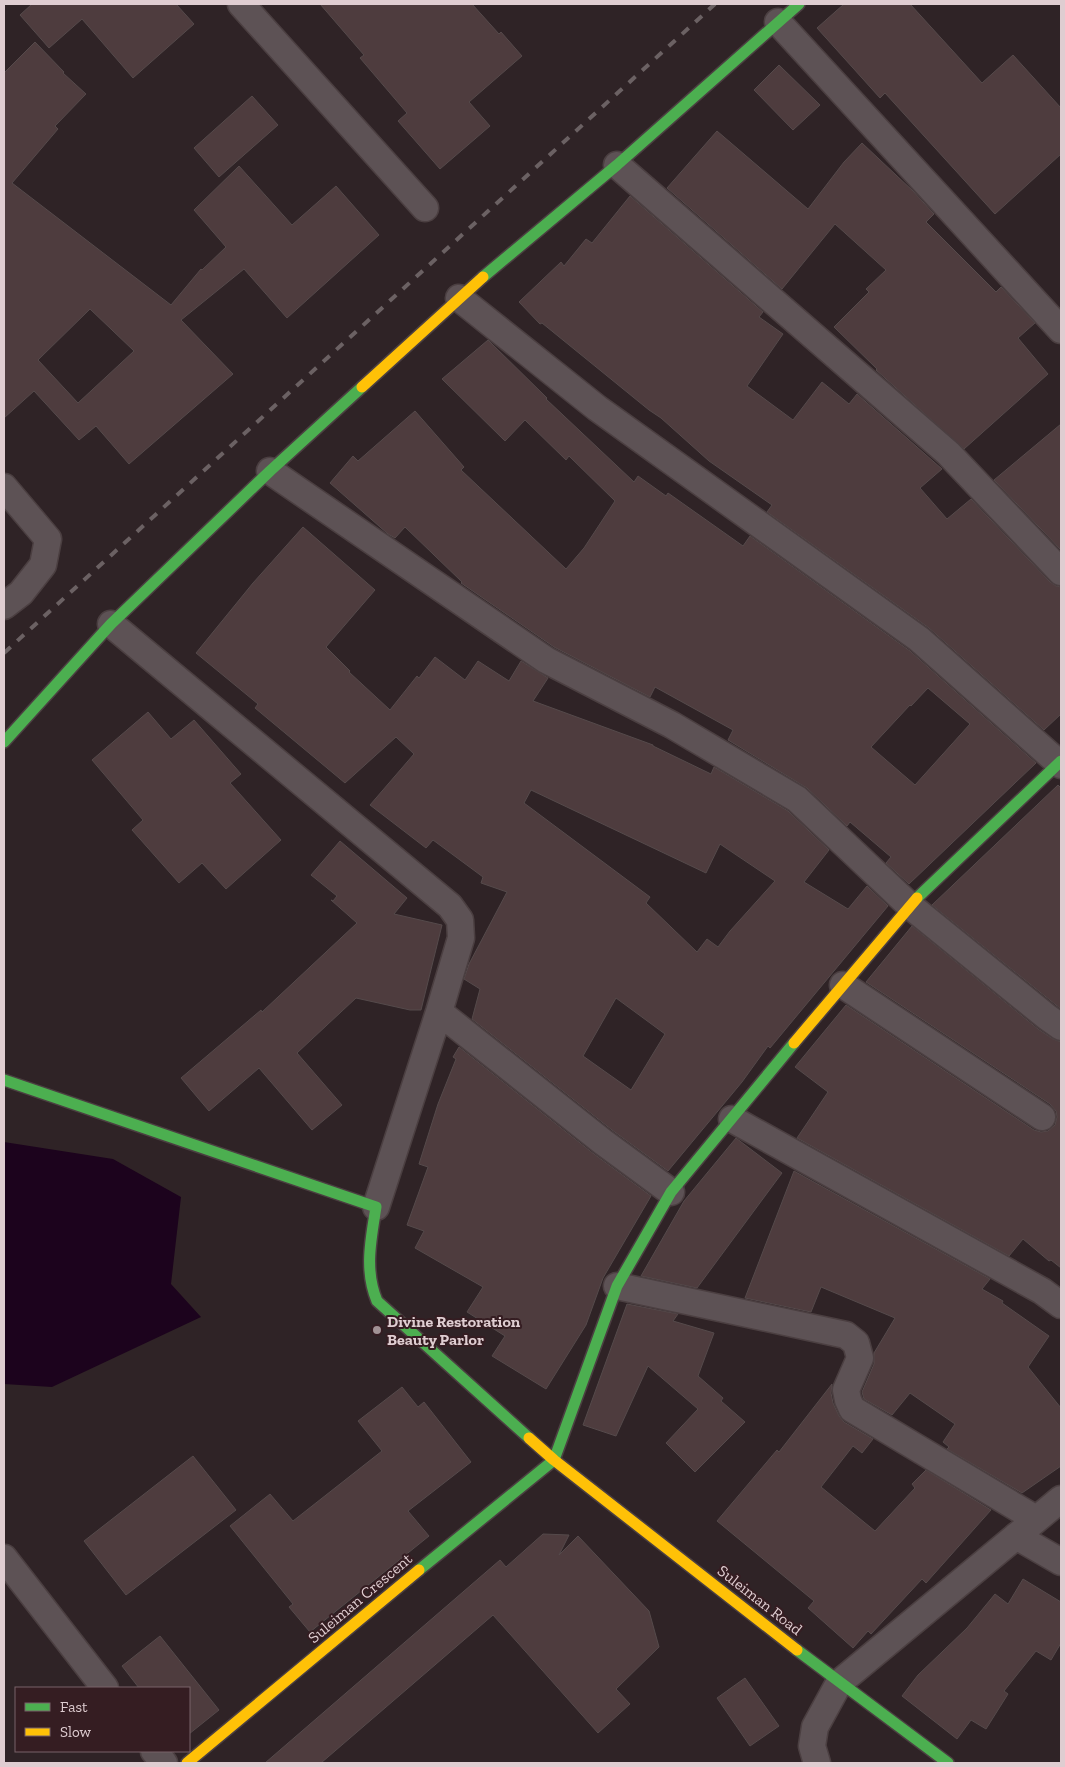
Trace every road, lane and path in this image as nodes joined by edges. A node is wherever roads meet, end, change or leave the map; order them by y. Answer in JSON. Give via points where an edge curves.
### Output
{"nodes":[{"id":1,"x":241,"y":4,"type":"edge"},
{"id":2,"x":799,"y":4,"type":"edge"},
{"id":3,"x":778,"y":22,"type":"junction"},
{"id":4,"x":617,"y":165,"type":"junction"},
{"id":5,"x":425,"y":208,"type":"dead end"},
{"id":6,"x":460,"y":298,"type":"junction"},
{"id":7,"x":1061,"y":330,"type":"edge"},
{"id":8,"x":270,"y":471,"type":"junction"},
{"id":9,"x":4,"y":487,"type":"edge"},
{"id":10,"x":1061,"y":572,"type":"edge"},
{"id":11,"x":4,"y":606,"type":"edge"},
{"id":12,"x":111,"y":624,"type":"junction"},
{"id":13,"x":4,"y":742,"type":"edge"},
{"id":14,"x":1060,"y":763,"type":"edge"},
{"id":15,"x":909,"y":905,"type":"junction"},
{"id":16,"x":842,"y":985,"type":"junction"},
{"id":17,"x":439,"y":1012,"type":"junction"},
{"id":18,"x":1061,"y":1027,"type":"edge"},
{"id":19,"x":4,"y":1080,"type":"edge"},
{"id":20,"x":1042,"y":1117,"type":"dead end"},
{"id":21,"x":732,"y":1119,"type":"junction"},
{"id":22,"x":671,"y":1192,"type":"junction"},
{"id":23,"x":376,"y":1207,"type":"junction"},
{"id":24,"x":617,"y":1286,"type":"junction"},
{"id":25,"x":1061,"y":1305,"type":"edge"},
{"id":26,"x":554,"y":1460,"type":"junction"},
{"id":27,"x":1061,"y":1499,"type":"edge"},
{"id":28,"x":1036,"y":1519,"type":"junction"},
{"id":29,"x":1016,"y":1536,"type":"junction"},
{"id":30,"x":4,"y":1558,"type":"edge"},
{"id":31,"x":1061,"y":1562,"type":"edge"},
{"id":32,"x":839,"y":1683,"type":"junction"},
{"id":33,"x":104,"y":1687,"type":"edge"},
{"id":34,"x":155,"y":1752,"type":"edge"},
{"id":35,"x":164,"y":1763,"type":"edge"},
{"id":36,"x":187,"y":1763,"type":"edge"},
{"id":37,"x":817,"y":1763,"type":"edge"},
{"id":38,"x":948,"y":1763,"type":"edge"}],
"edges":[{"from":1,"to":5,"type":"street"},
{"from":2,"to":3,"type":"street"},
{"from":3,"to":4,"type":"street"},
{"from":3,"to":7,"type":"street"},
{"from":4,"to":6,"type":"street"},
{"from":4,"to":10,"type":"street","via":[[948,453]]},
{"from":6,"to":8,"type":"street"},
{"from":6,"to":14,"type":"street","via":[[597,408],[919,639]]},
{"from":8,"to":12,"type":"street"},
{"from":8,"to":15,"type":"street","via":[[546,660],[672,725],[797,799]]},
{"from":9,"to":11,"type":"street","via":[[48,539],[43,566],[21,593]]},
{"from":12,"to":13,"type":"street"},
{"from":12,"to":17,"type":"street","via":[[450,906],[460,920],[461,938]]},
{"from":14,"to":15,"type":"street"},
{"from":15,"to":16,"type":"street"},
{"from":15,"to":18,"type":"street"},
{"from":16,"to":20,"type":"street"},
{"from":16,"to":21,"type":"street"},
{"from":17,"to":22,"type":"street"},
{"from":17,"to":23,"type":"street"},
{"from":19,"to":23,"type":"street"},
{"from":21,"to":22,"type":"street"},
{"from":21,"to":25,"type":"street","via":[[1042,1291]]},
{"from":22,"to":24,"type":"street"},
{"from":23,"to":26,"type":"street","name":"Suleiman Road","via":[[368,1272],[370,1289],[376,1301]]},
{"from":24,"to":26,"type":"street"},
{"from":24,"to":28,"type":"street","via":[[846,1335],[856,1343],[860,1358],[846,1390],[852,1409]]},
{"from":26,"to":32,"type":"street","name":"Suleiman Road"},
{"from":26,"to":36,"type":"street","name":"Suleiman Crescent"},
{"from":27,"to":28,"type":"street"},
{"from":28,"to":29,"type":"street"},
{"from":29,"to":31,"type":"street"},
{"from":29,"to":32,"type":"street"},
{"from":30,"to":33,"type":"street"},
{"from":32,"to":37,"type":"street","via":[[815,1727],[812,1746]]},
{"from":32,"to":38,"type":"street","name":"Suleiman Road"},
{"from":34,"to":35,"type":"street"}]}
